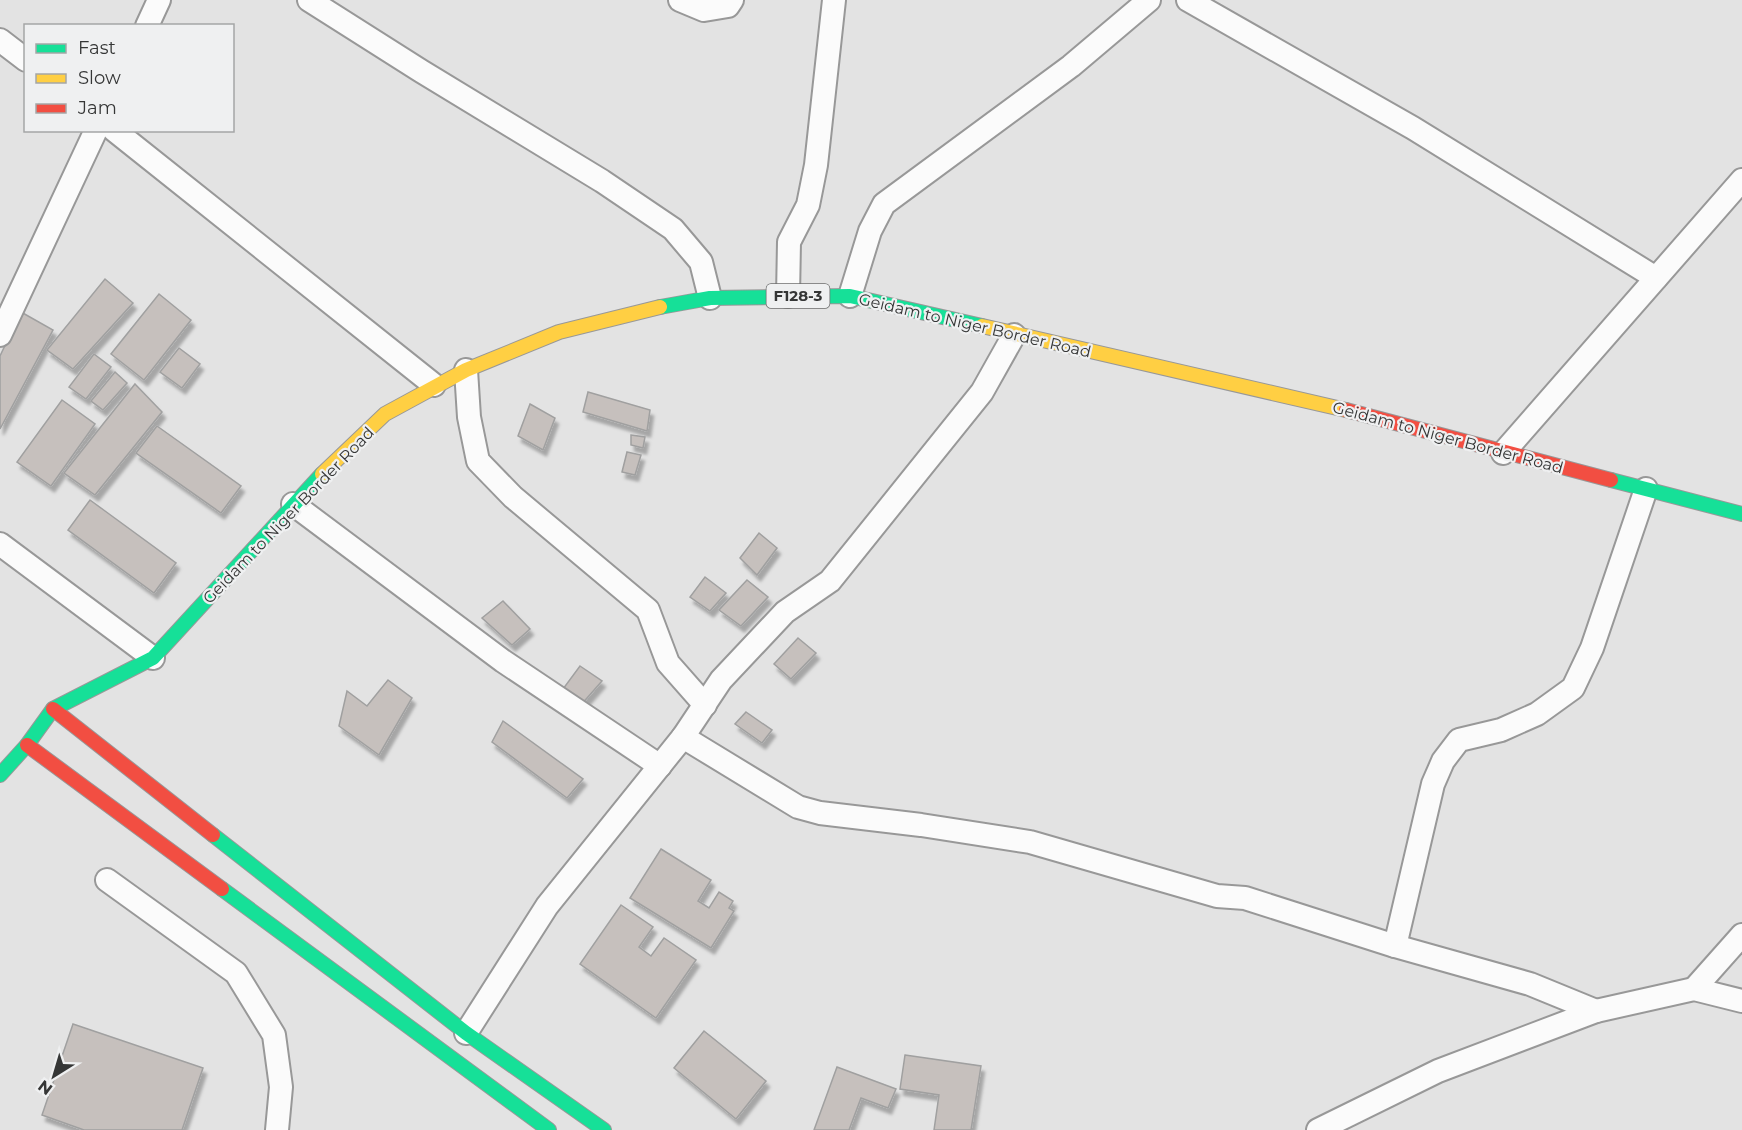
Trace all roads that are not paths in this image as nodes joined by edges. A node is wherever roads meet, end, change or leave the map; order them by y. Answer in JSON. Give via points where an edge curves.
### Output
{"nodes":[{"id":1,"x":159,"y":0,"type":"edge"},
{"id":2,"x":309,"y":0,"type":"edge"},
{"id":3,"x":680,"y":0,"type":"edge"},
{"id":4,"x":732,"y":0,"type":"edge"},
{"id":5,"x":834,"y":0,"type":"edge"},
{"id":6,"x":1149,"y":0,"type":"edge"},
{"id":7,"x":1188,"y":0,"type":"edge"},
{"id":8,"x":148,"y":24,"type":"edge"},
{"id":9,"x":0,"y":40,"type":"edge"},
{"id":10,"x":24,"y":58,"type":"edge"},
{"id":11,"x":95,"y":132,"type":"edge"},
{"id":12,"x":117,"y":132,"type":"edge"},
{"id":13,"x":1742,"y":180,"type":"edge"},
{"id":14,"x":1656,"y":278,"type":"junction"},
{"id":15,"x":788,"y":296,"type":"junction"},
{"id":16,"x":850,"y":296,"type":"junction"},
{"id":17,"x":710,"y":298,"type":"junction"},
{"id":18,"x":0,"y":335,"type":"edge"},
{"id":19,"x":1014,"y":335,"type":"junction"},
{"id":20,"x":466,"y":370,"type":"junction"},
{"id":21,"x":434,"y":385,"type":"junction"},
{"id":22,"x":1503,"y":453,"type":"junction"},
{"id":23,"x":1646,"y":489,"type":"junction"},
{"id":24,"x":293,"y":504,"type":"junction"},
{"id":25,"x":1742,"y":514,"type":"edge"},
{"id":26,"x":0,"y":544,"type":"edge"},
{"id":27,"x":153,"y":658,"type":"junction"},
{"id":28,"x":705,"y":705,"type":"junction"},
{"id":29,"x":53,"y":709,"type":"junction"},
{"id":30,"x":682,"y":737,"type":"junction"},
{"id":31,"x":27,"y":745,"type":"junction"},
{"id":32,"x":660,"y":766,"type":"junction"},
{"id":33,"x":0,"y":775,"type":"edge"},
{"id":34,"x":107,"y":880,"type":"dead end"},
{"id":35,"x":1742,"y":935,"type":"edge"},
{"id":36,"x":1395,"y":946,"type":"junction"},
{"id":37,"x":1694,"y":989,"type":"junction"},
{"id":38,"x":1742,"y":1001,"type":"edge"},
{"id":39,"x":1596,"y":1011,"type":"junction"},
{"id":40,"x":466,"y":1034,"type":"junction"},
{"id":41,"x":277,"y":1130,"type":"edge"},
{"id":42,"x":549,"y":1130,"type":"edge"},
{"id":43,"x":604,"y":1130,"type":"edge"},
{"id":44,"x":1318,"y":1130,"type":"edge"}],
"edges":[{"from":1,"to":8,"type":"street"},
{"from":2,"to":17,"type":"street","via":[[673,229],[701,262]]},
{"from":3,"to":4,"type":"street","via":[[704,10],[728,6]]},
{"from":5,"to":15,"type":"street","via":[[816,165],[808,205],[789,242]]},
{"from":6,"to":16,"type":"street","via":[[1071,66],[884,204],[870,231]]},
{"from":7,"to":14,"type":"street","via":[[1413,128]]},
{"from":9,"to":10,"type":"street"},
{"from":11,"to":18,"type":"street"},
{"from":12,"to":21,"type":"street"},
{"from":13,"to":14,"type":"street"},
{"from":14,"to":22,"type":"street"},
{"from":15,"to":16,"type":"main road","name":"Geidam to Niger Border Road","number":"F128-3"},
{"from":15,"to":17,"type":"main road","name":"Geidam to Niger Border Road","number":"F128-3"},
{"from":16,"to":19,"type":"main road","name":"Geidam to Niger Border Road","number":"F128-3"},
{"from":17,"to":20,"type":"main road","name":"Geidam to Niger Border Road","number":"F128-3","via":[[633,312],[559,332]]},
{"from":19,"to":22,"type":"main road","name":"Geidam to Niger Border Road","number":"F128-3","via":[[1335,407]]},
{"from":19,"to":28,"type":"street","via":[[982,392],[830,582],[785,612],[721,680]]},
{"from":20,"to":21,"type":"main road","name":"Geidam to Niger Border Road","number":"F128-3"},
{"from":20,"to":28,"type":"street","via":[[478,461],[513,497],[648,610],[668,663]]},
{"from":21,"to":24,"type":"main road","name":"Geidam to Niger Border Road","number":"F128-3","via":[[385,414]]},
{"from":22,"to":23,"type":"main road","name":"Geidam to Niger Border Road","number":"F128-3"},
{"from":23,"to":25,"type":"main road","name":"Geidam to Niger Border Road","number":"F128-3"},
{"from":23,"to":36,"type":"street","via":[[1592,648],[1573,688],[1538,714],[1501,730],[1459,740],[1443,761],[1433,784]]},
{"from":24,"to":27,"type":"main road","name":"Geidam to Niger Border Road","number":"F128-3"},
{"from":24,"to":32,"type":"street","via":[[503,662]]},
{"from":26,"to":27,"type":"street"},
{"from":27,"to":29,"type":"main road","name":"Geidam to Niger Border Road","number":"F128-3"},
{"from":28,"to":30,"type":"street"},
{"from":29,"to":31,"type":"main road","name":"Geidam to Niger Border Road","number":"F128-3"},
{"from":29,"to":40,"type":"main road"},
{"from":30,"to":32,"type":"street"},
{"from":30,"to":36,"type":"street","via":[[798,807],[1030,843],[1217,896],[1245,898]]},
{"from":31,"to":33,"type":"main road","name":"Geidam to Niger Border Road","number":"F128-3"},
{"from":31,"to":42,"type":"main road"},
{"from":32,"to":40,"type":"street","via":[[548,906]]},
{"from":34,"to":41,"type":"street","via":[[236,973],[274,1035],[281,1087]]},
{"from":35,"to":37,"type":"street"},
{"from":36,"to":39,"type":"street","via":[[1530,984]]},
{"from":37,"to":38,"type":"street"},
{"from":37,"to":39,"type":"street"},
{"from":39,"to":44,"type":"street","via":[[1438,1071]]},
{"from":40,"to":43,"type":"main road"}]}
